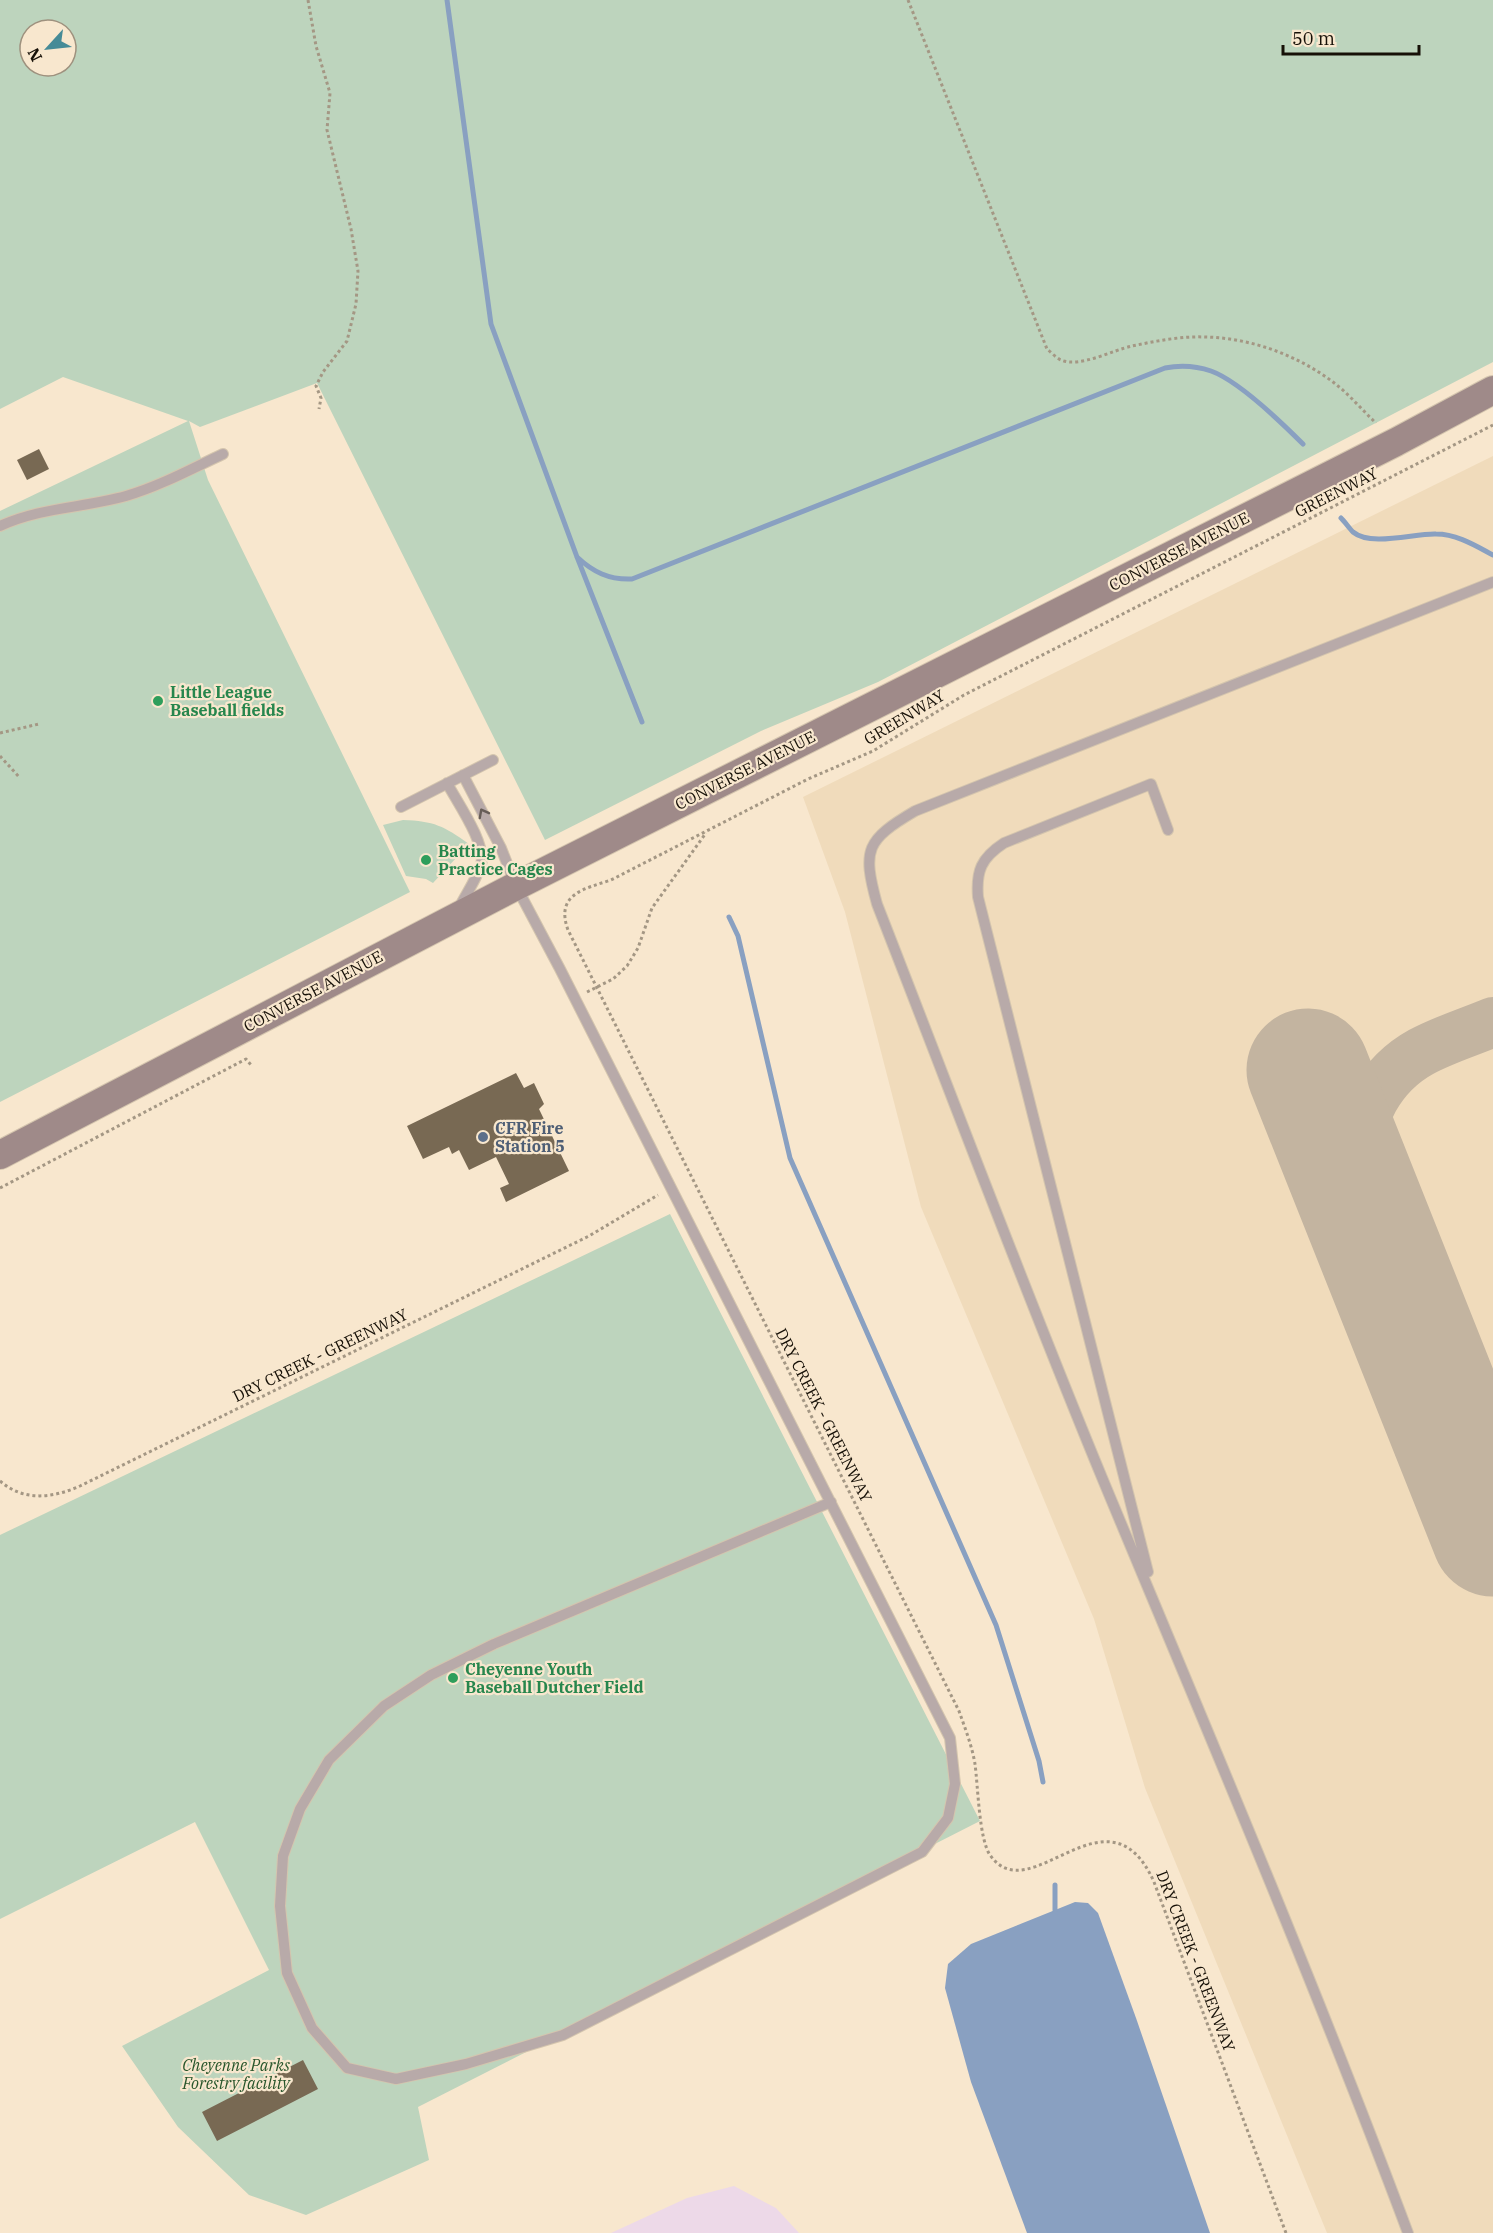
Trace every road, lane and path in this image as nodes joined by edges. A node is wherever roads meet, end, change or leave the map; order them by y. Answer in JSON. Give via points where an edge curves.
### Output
{"nodes":[{"id":1,"x":308,"y":0,"type":"edge"},
{"id":2,"x":908,"y":0,"type":"edge"},
{"id":3,"x":1493,"y":390,"type":"edge"},
{"id":4,"x":319,"y":409,"type":"dead end"},
{"id":5,"x":1376,"y":423,"type":"dead end"},
{"id":6,"x":1493,"y":425,"type":"edge"},
{"id":7,"x":223,"y":454,"type":"dead end"},
{"id":8,"x":0,"y":526,"type":"edge"},
{"id":9,"x":1493,"y":582,"type":"edge"},
{"id":10,"x":39,"y":723,"type":"dead end"},
{"id":11,"x":0,"y":733,"type":"edge"},
{"id":12,"x":0,"y":756,"type":"edge"},
{"id":13,"x":493,"y":760,"type":"dead end"},
{"id":14,"x":463,"y":775,"type":"junction"},
{"id":15,"x":20,"y":778,"type":"dead end"},
{"id":16,"x":447,"y":783,"type":"junction"},
{"id":17,"x":401,"y":807,"type":"dead end"},
{"id":18,"x":1168,"y":830,"type":"dead end"},
{"id":19,"x":707,"y":831,"type":"junction"},
{"id":20,"x":516,"y":885,"type":"junction"},
{"id":21,"x":454,"y":917,"type":"junction"},
{"id":22,"x":597,"y":988,"type":"junction"},
{"id":23,"x":575,"y":998,"type":"junction"},
{"id":24,"x":251,"y":1065,"type":"dead end"},
{"id":25,"x":0,"y":1155,"type":"edge"},
{"id":26,"x":692,"y":1178,"type":"joint"},
{"id":27,"x":0,"y":1188,"type":"edge"},
{"id":28,"x":671,"y":1188,"type":"junction"},
{"id":29,"x":0,"y":1481,"type":"edge"},
{"id":30,"x":831,"y":1502,"type":"junction"},
{"id":31,"x":1157,"y":1608,"type":"junction"},
{"id":32,"x":1286,"y":2233,"type":"edge"},
{"id":33,"x":1408,"y":2233,"type":"edge"}],
"edges":[{"from":1,"to":4,"type":"path","via":[[330,93],[327,130],[358,271],[356,304],[347,341],[316,386],[321,398]]},
{"from":2,"to":5,"type":"path","via":[[1047,349],[1061,360],[1078,362],[1167,339],[1205,337],[1239,341],[1272,349],[1306,364],[1335,383]]},
{"from":3,"to":20,"type":"main road","name":"CONVERSE AVENUE","via":[[1386,448]]},
{"from":6,"to":19,"type":"path","name":"GREENWAY","via":[[964,695],[873,751]]},
{"from":7,"to":8,"type":"lane","via":[[146,489],[52,509]]},
{"from":9,"to":31,"type":"lane","via":[[915,811],[887,828],[870,851],[870,879],[877,904]]},
{"from":10,"to":11,"type":"path"},
{"from":12,"to":15,"type":"path"},
{"from":13,"to":14,"type":"lane"},
{"from":14,"to":16,"type":"lane"},
{"from":20,"to":14,"type":"lane","one_way":true},
{"from":16,"to":17,"type":"lane"},
{"from":16,"to":21,"type":"lane","via":[[479,846],[481,862]]},
{"from":18,"to":31,"type":"lane","via":[[1151,784],[1004,843],[991,851],[977,880],[978,897]]},
{"from":19,"to":22,"type":"path","via":[[652,908],[627,966],[613,980]]},
{"from":19,"to":22,"type":"path","name":"GREENWAY","via":[[570,898],[565,921]]},
{"from":20,"to":21,"type":"main road","name":"CONVERSE AVENUE"},
{"from":20,"to":23,"type":"lane"},
{"from":21,"to":25,"type":"main road","name":"CONVERSE AVENUE"},
{"from":22,"to":23,"type":"path"},
{"from":22,"to":26,"type":"path","name":"GREENWAY"},
{"from":23,"to":28,"type":"lane"},
{"from":24,"to":27,"type":"path","via":[[246,1059]]},
{"from":26,"to":32,"type":"path","name":"DRY CREEK - GREENWAY","via":[[959,1711],[975,1764],[988,1852],[1006,1867],[1023,1869],[1091,1843],[1108,1841],[1132,1848],[1144,1862]]},
{"from":28,"to":29,"type":"path","name":"DRY CREEK - GREENWAY","via":[[589,1236],[80,1486],[57,1495],[32,1496]]},
{"from":28,"to":30,"type":"lane"},
{"from":30,"to":30,"type":"lane","via":[[494,1644],[431,1675],[384,1706],[329,1760],[300,1809],[283,1856],[280,1906],[287,1972],[312,2028],[347,2068],[396,2079],[466,2064],[563,2035],[922,1852],[948,1818],[955,1785],[950,1738]]},
{"from":31,"to":33,"type":"lane","via":[[1348,2073]]}]}
